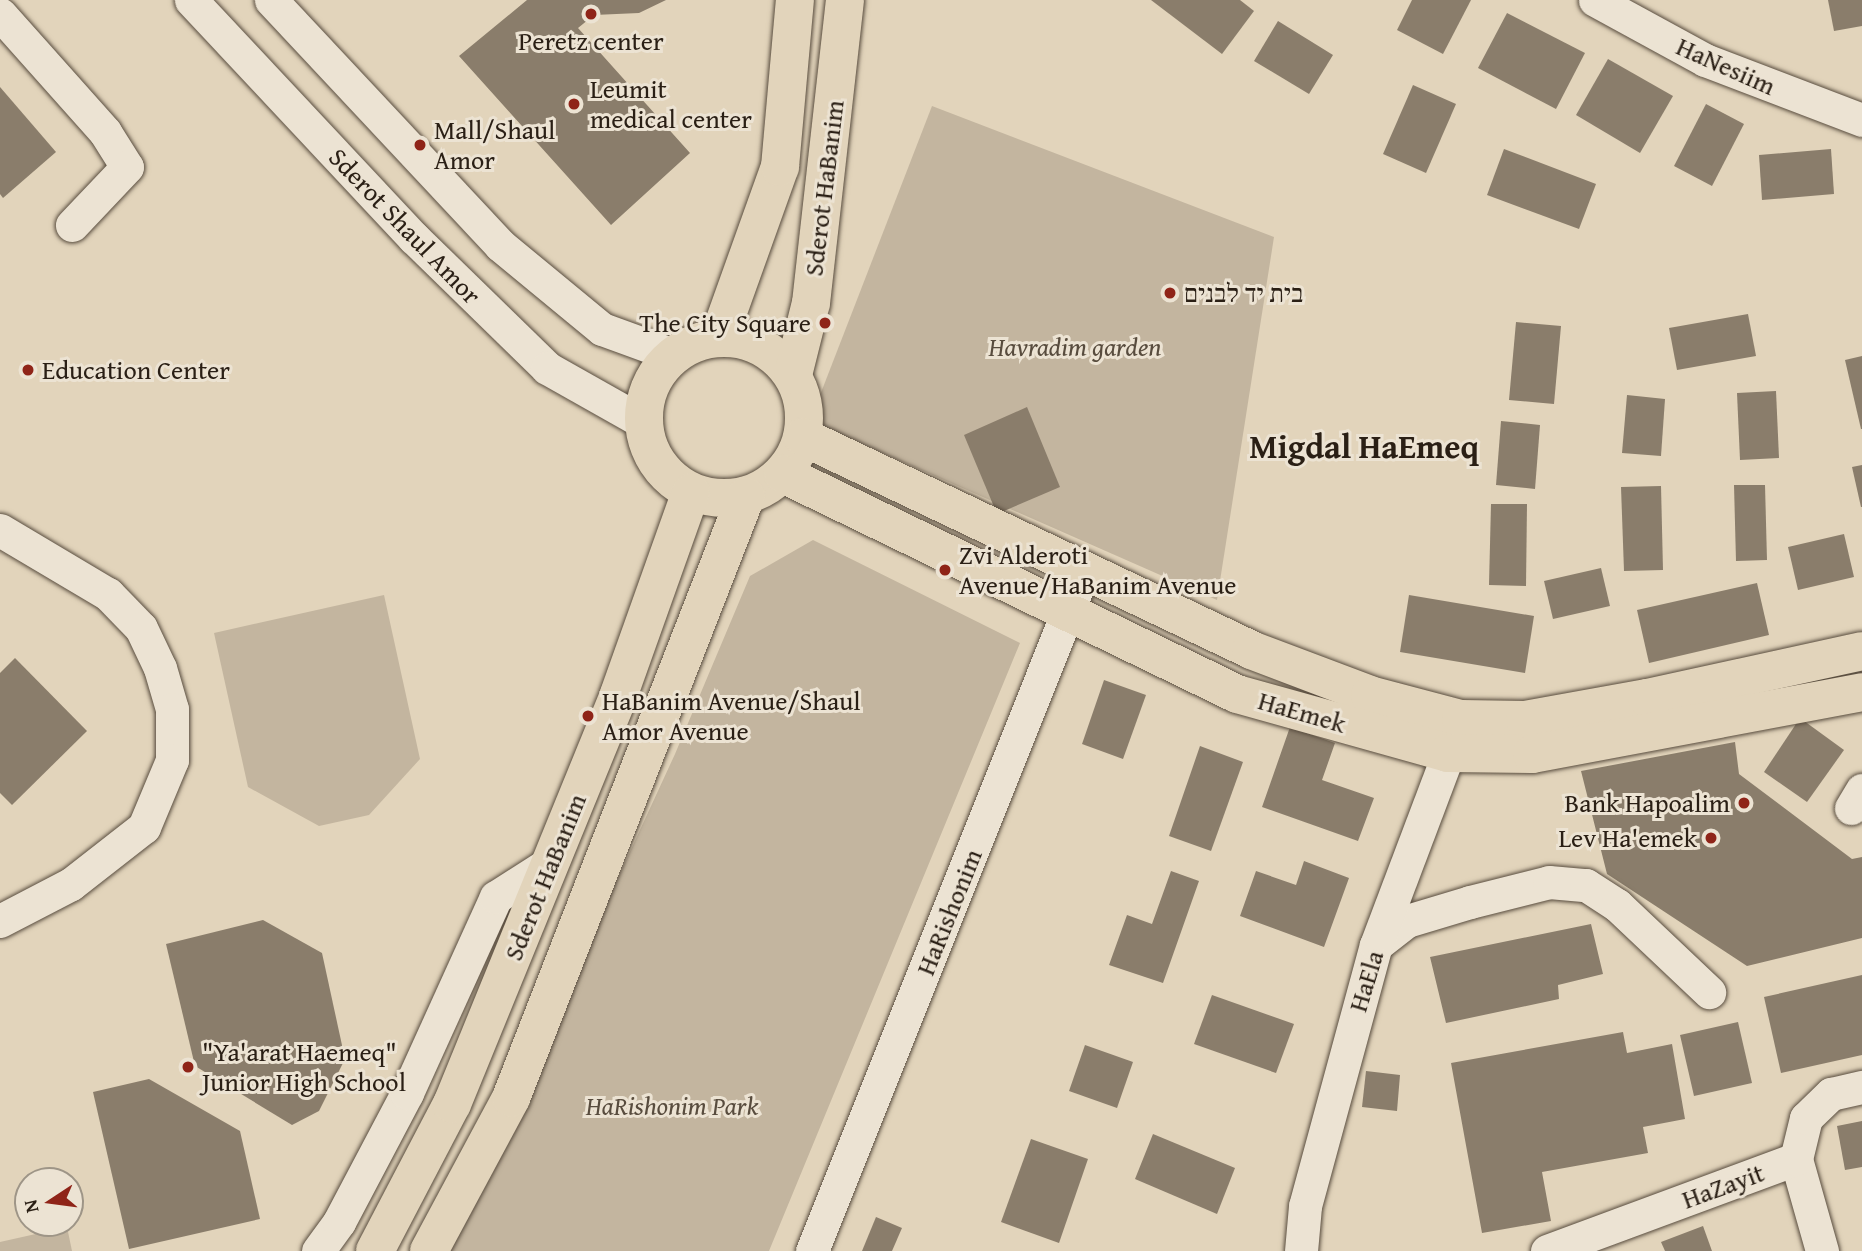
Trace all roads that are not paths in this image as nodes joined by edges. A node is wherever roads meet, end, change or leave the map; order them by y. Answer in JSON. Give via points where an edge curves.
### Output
{"nodes":[{"id":1,"x":191,"y":0,"type":"edge"},
{"id":2,"x":271,"y":0,"type":"edge"},
{"id":3,"x":795,"y":0,"type":"edge"},
{"id":4,"x":845,"y":0,"type":"edge"},
{"id":5,"x":1595,"y":0,"type":"edge"},
{"id":6,"x":0,"y":14,"type":"edge"},
{"id":7,"x":1862,"y":120,"type":"edge"},
{"id":8,"x":72,"y":225,"type":"dead end"},
{"id":9,"x":719,"y":337,"type":"junction"},
{"id":10,"x":673,"y":355,"type":"junction"},
{"id":11,"x":793,"y":375,"type":"junction"},
{"id":12,"x":643,"y":422,"type":"junction"},
{"id":13,"x":803,"y":437,"type":"junction"},
{"id":14,"x":783,"y":474,"type":"junction"},
{"id":15,"x":691,"y":492,"type":"junction"},
{"id":16,"x":746,"y":496,"type":"junction"},
{"id":17,"x":0,"y":530,"type":"edge"},
{"id":18,"x":1084,"y":571,"type":"junction"},
{"id":19,"x":1070,"y":614,"type":"junction"},
{"id":20,"x":1862,"y":651,"type":"edge"},
{"id":21,"x":1862,"y":692,"type":"edge"},
{"id":22,"x":1455,"y":736,"type":"junction"},
{"id":23,"x":551,"y":862,"type":"junction"},
{"id":24,"x":0,"y":921,"type":"edge"},
{"id":25,"x":1376,"y":945,"type":"junction"},
{"id":26,"x":1709,"y":992,"type":"dead end"},
{"id":27,"x":1862,"y":1087,"type":"edge"},
{"id":28,"x":1796,"y":1159,"type":"junction"},
{"id":29,"x":318,"y":1251,"type":"edge"},
{"id":30,"x":375,"y":1251,"type":"edge"},
{"id":31,"x":429,"y":1251,"type":"edge"},
{"id":32,"x":812,"y":1251,"type":"edge"},
{"id":33,"x":1301,"y":1251,"type":"edge"},
{"id":34,"x":1547,"y":1251,"type":"edge"},
{"id":35,"x":1822,"y":1251,"type":"edge"}],
"edges":[{"from":1,"to":12,"type":"street","name":"Sderot Shaul Amor","via":[[414,238],[547,368]]},
{"from":2,"to":10,"type":"street","via":[[500,245],[602,329]]},
{"from":3,"to":9,"type":"main road","name":"Sderot HaBanim","via":[[780,167]]},
{"from":4,"to":11,"type":"main road","name":"Sderot HaBanim","via":[[811,303]]},
{"from":5,"to":7,"type":"street","name":"HaNesiim","via":[[1706,60]]},
{"from":6,"to":8,"type":"street","via":[[105,132],[127,167]]},
{"from":9,"to":10,"type":"main road","via":[[694,342]]},
{"from":9,"to":11,"type":"main road","via":[[757,345],[774,354]]},
{"from":10,"to":12,"type":"main road","via":[[651,385]]},
{"from":11,"to":13,"type":"main road","via":[[803,405]]},
{"from":12,"to":15,"type":"main road","via":[[650,451],[667,475]]},
{"from":13,"to":14,"type":"main road"},
{"from":13,"to":18,"type":"main road","name":"HaEmek"},
{"from":14,"to":16,"type":"main road"},
{"from":14,"to":19,"type":"main road","name":"HaEmek"},
{"from":15,"to":16,"type":"main road","via":[[718,499]]},
{"from":15,"to":23,"type":"main road","name":"Sderot HaBanim","via":[[619,694]]},
{"from":16,"to":31,"type":"main road","name":"Sderot HaBanim","via":[[511,1098]]},
{"from":17,"to":24,"type":"street","via":[[108,594],[141,628],[172,709],[172,760],[144,827],[71,884]]},
{"from":18,"to":19,"type":"street","name":"HaRishonim"},
{"from":18,"to":22,"type":"main road","name":"HaEmek","via":[[1251,650],[1370,695]]},
{"from":19,"to":22,"type":"main road","name":"HaEmek","via":[[1237,694]]},
{"from":19,"to":32,"type":"street","name":"HaRishonim"},
{"from":20,"to":22,"type":"main road","name":"HaEmek"},
{"from":21,"to":22,"type":"main road","name":"HaEmek","via":[[1532,754]]},
{"from":22,"to":25,"type":"street","name":"HaEla"},
{"from":23,"to":29,"type":"street","via":[[496,897],[407,1093],[339,1222]]},
{"from":23,"to":30,"type":"main road","name":"Sderot HaBanim","via":[[452,1104]]},
{"from":25,"to":26,"type":"street","via":[[1407,921],[1470,902],[1549,882],[1586,884],[1617,905]]},
{"from":25,"to":33,"type":"street","name":"HaEla","via":[[1305,1206]]},
{"from":27,"to":28,"type":"street","name":"HaZayit","via":[[1831,1094],[1806,1118]]},
{"from":28,"to":34,"type":"street","name":"HaZayit"},
{"from":28,"to":35,"type":"street"}]}
